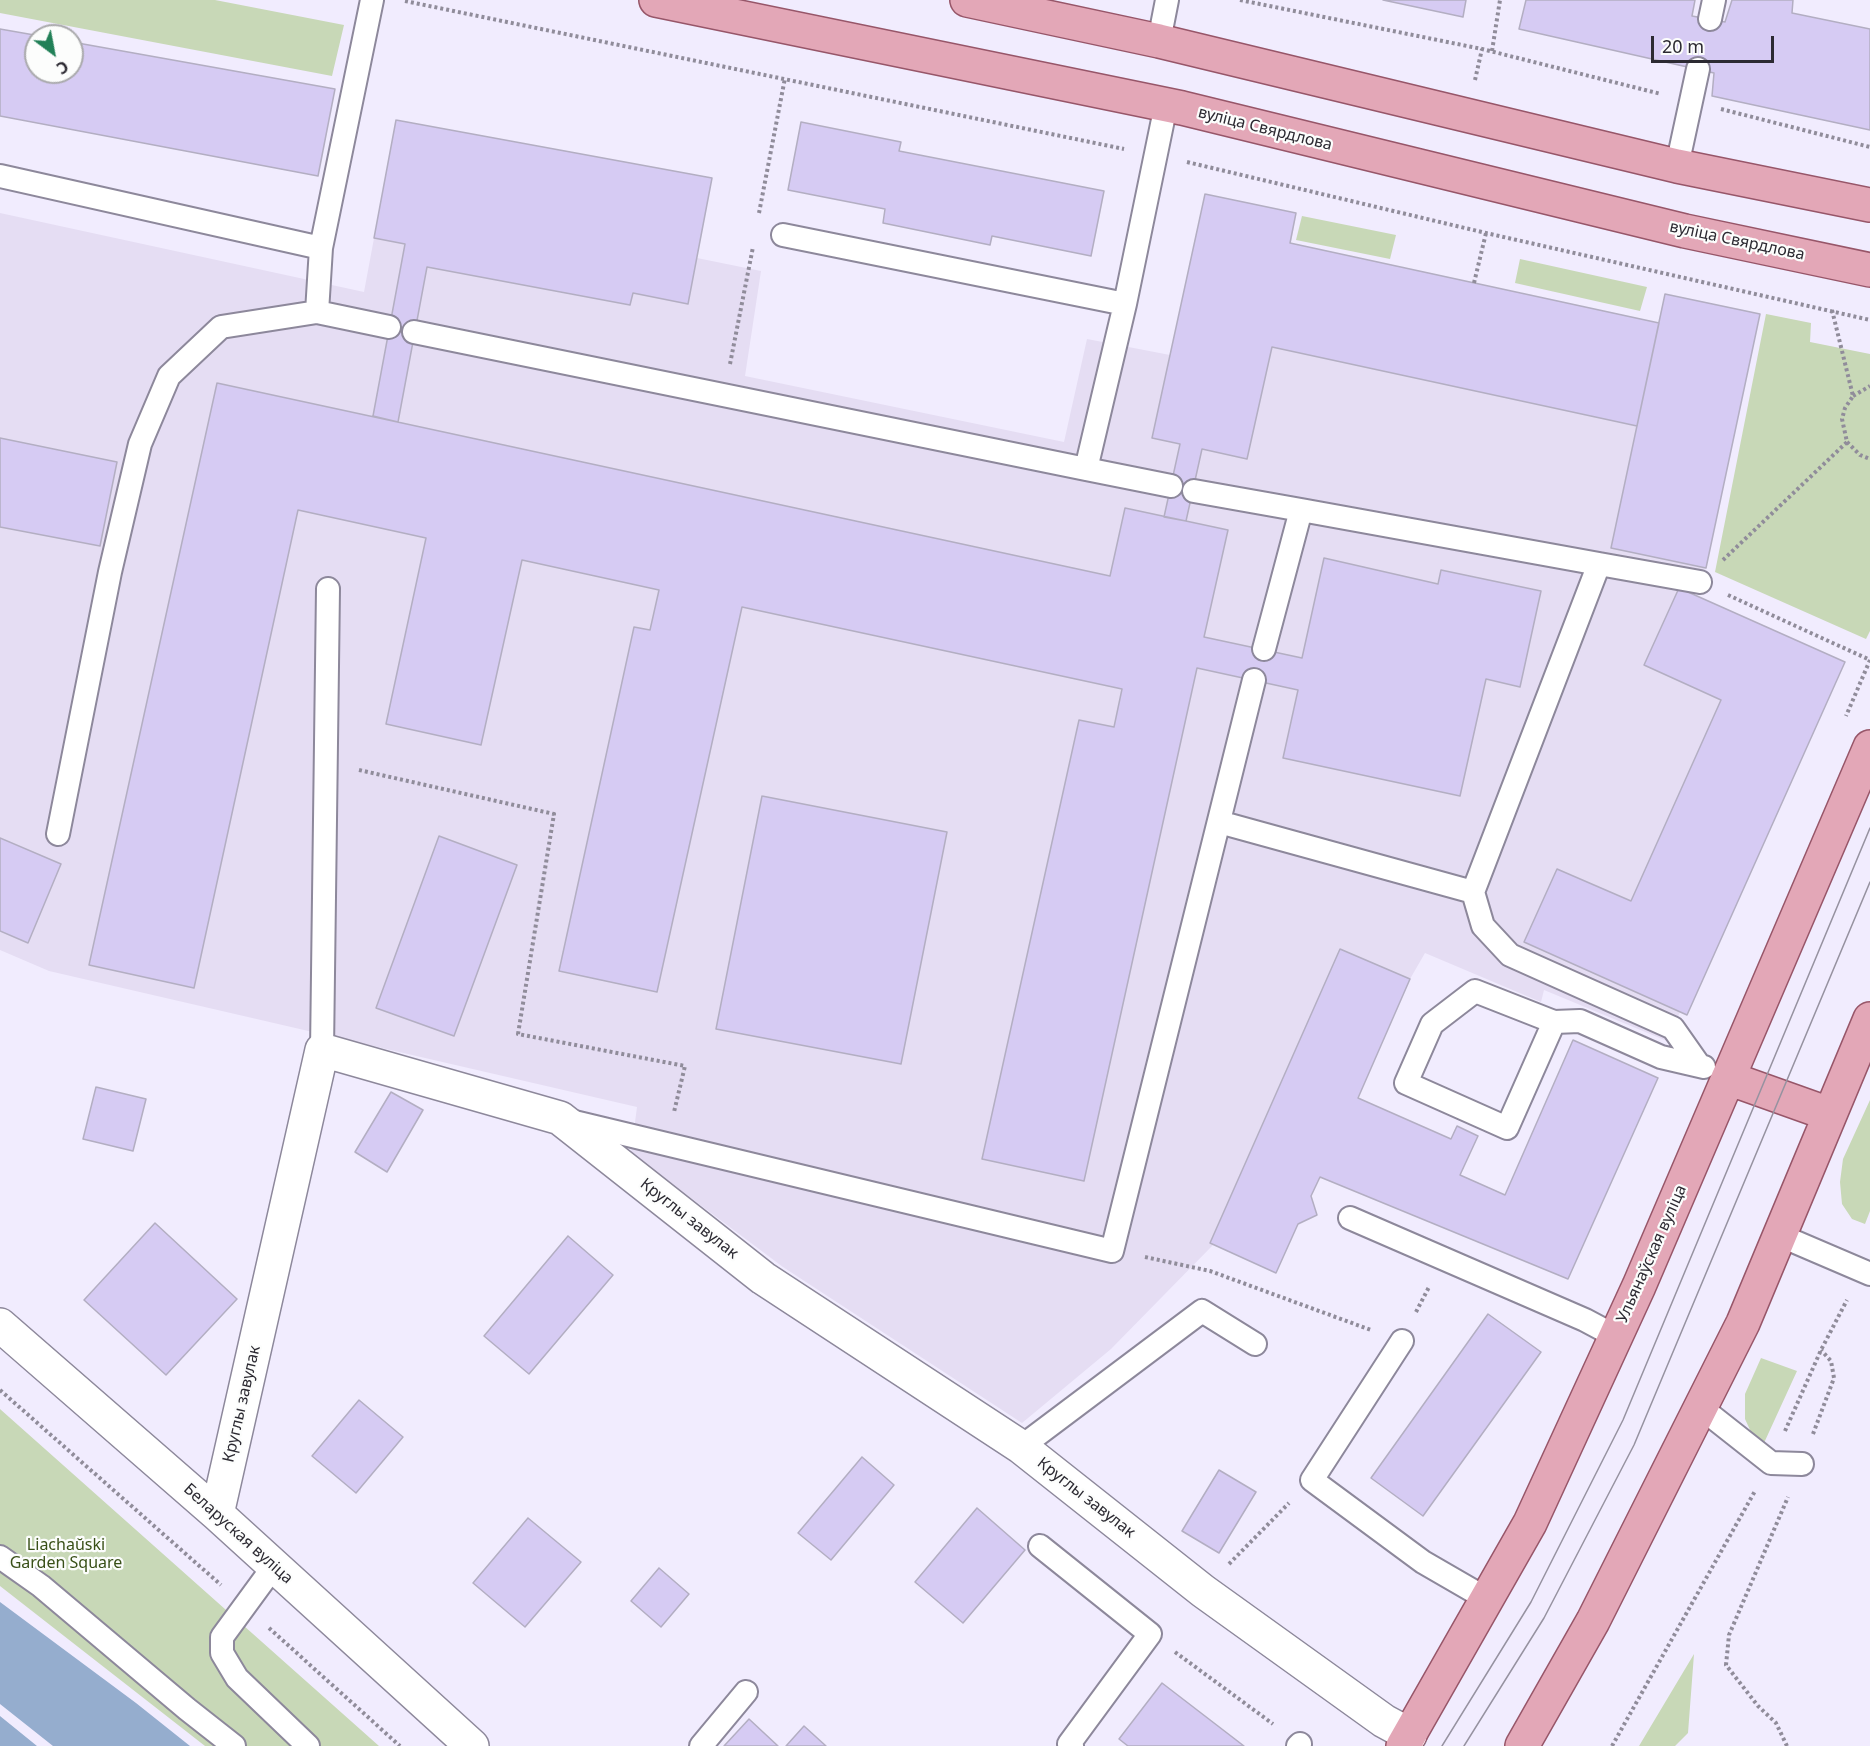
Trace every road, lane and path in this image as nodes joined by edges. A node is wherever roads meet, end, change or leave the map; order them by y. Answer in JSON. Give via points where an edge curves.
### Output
{"nodes":[{"id":1,"x":372,"y":0,"type":"edge"},
{"id":2,"x":656,"y":0,"type":"edge"},
{"id":3,"x":968,"y":0,"type":"edge"},
{"id":4,"x":1167,"y":0,"type":"edge"},
{"id":5,"x":1240,"y":0,"type":"edge"},
{"id":6,"x":1500,"y":0,"type":"edge"},
{"id":7,"x":1159,"y":41,"type":"junction"},
{"id":8,"x":1698,"y":69,"type":"dead end"},
{"id":9,"x":1166,"y":105,"type":"junction"},
{"id":10,"x":1677,"y":166,"type":"junction"},
{"id":11,"x":0,"y":176,"type":"edge"},
{"id":12,"x":1870,"y":205,"type":"edge"},
{"id":13,"x":1486,"y":234,"type":"dead end"},
{"id":14,"x":783,"y":235,"type":"dead end"},
{"id":15,"x":321,"y":248,"type":"junction"},
{"id":16,"x":1870,"y":270,"type":"edge"},
{"id":17,"x":1474,"y":283,"type":"dead end"},
{"id":18,"x":1125,"y":304,"type":"junction"},
{"id":19,"x":1832,"y":310,"type":"dead end"},
{"id":20,"x":317,"y":312,"type":"junction"},
{"id":21,"x":389,"y":327,"type":"dead end"},
{"id":22,"x":414,"y":332,"type":"dead end"},
{"id":23,"x":1870,"y":387,"type":"edge"},
{"id":24,"x":1853,"y":396,"type":"junction"},
{"id":25,"x":1847,"y":442,"type":"junction"},
{"id":26,"x":1870,"y":460,"type":"edge"},
{"id":27,"x":1086,"y":469,"type":"junction"},
{"id":28,"x":1171,"y":486,"type":"dead end"},
{"id":29,"x":1194,"y":491,"type":"dead end"},
{"id":30,"x":1301,"y":510,"type":"junction"},
{"id":31,"x":1599,"y":564,"type":"junction"},
{"id":32,"x":1700,"y":582,"type":"junction"},
{"id":33,"x":328,"y":589,"type":"dead end"},
{"id":34,"x":1264,"y":649,"type":"dead end"},
{"id":35,"x":1870,"y":660,"type":"edge"},
{"id":36,"x":1254,"y":680,"type":"dead end"},
{"id":37,"x":1870,"y":747,"type":"edge"},
{"id":38,"x":326,"y":762,"type":"junction"},
{"id":39,"x":1219,"y":822,"type":"junction"},
{"id":40,"x":58,"y":834,"type":"dead end"},
{"id":41,"x":1473,"y":892,"type":"junction"},
{"id":42,"x":1870,"y":1019,"type":"edge"},
{"id":43,"x":1554,"y":1022,"type":"junction"},
{"id":44,"x":322,"y":1050,"type":"junction"},
{"id":45,"x":1713,"y":1071,"type":"junction"},
{"id":46,"x":1829,"y":1114,"type":"junction"},
{"id":47,"x":560,"y":1118,"type":"junction"},
{"id":48,"x":666,"y":1145,"type":"junction"},
{"id":49,"x":1350,"y":1218,"type":"dead end"},
{"id":50,"x":1779,"y":1235,"type":"junction"},
{"id":51,"x":1112,"y":1251,"type":"junction"},
{"id":52,"x":1443,"y":1259,"type":"junction"},
{"id":53,"x":1866,"y":1272,"type":"edge"},
{"id":54,"x":0,"y":1325,"type":"edge"},
{"id":55,"x":1615,"y":1336,"type":"junction"},
{"id":56,"x":1402,"y":1341,"type":"junction"},
{"id":57,"x":1255,"y":1344,"type":"dead end"},
{"id":58,"x":1821,"y":1350,"type":"junction"},
{"id":59,"x":0,"y":1390,"type":"edge"},
{"id":60,"x":1700,"y":1407,"type":"junction"},
{"id":61,"x":1021,"y":1447,"type":"junction"},
{"id":62,"x":1771,"y":1463,"type":"junction"},
{"id":63,"x":1802,"y":1464,"type":"junction"},
{"id":64,"x":1312,"y":1480,"type":"junction"},
{"id":65,"x":217,"y":1514,"type":"junction"},
{"id":66,"x":1040,"y":1546,"type":"dead end"},
{"id":67,"x":0,"y":1557,"type":"edge"},
{"id":68,"x":274,"y":1566,"type":"junction"},
{"id":69,"x":1203,"y":1591,"type":"junction"},
{"id":70,"x":1487,"y":1599,"type":"junction"},
{"id":71,"x":245,"y":1606,"type":"junction"},
{"id":72,"x":1150,"y":1634,"type":"junction"},
{"id":73,"x":746,"y":1692,"type":"dead end"},
{"id":74,"x":1414,"y":1742,"type":"edge"},
{"id":75,"x":1299,"y":1745,"type":"edge"},
{"id":76,"x":234,"y":1746,"type":"edge"},
{"id":77,"x":308,"y":1746,"type":"edge"},
{"id":78,"x":400,"y":1746,"type":"edge"},
{"id":79,"x":472,"y":1746,"type":"edge"},
{"id":80,"x":701,"y":1746,"type":"edge"},
{"id":81,"x":1071,"y":1746,"type":"edge"},
{"id":82,"x":1522,"y":1746,"type":"edge"},
{"id":83,"x":1612,"y":1746,"type":"edge"},
{"id":84,"x":1787,"y":1746,"type":"edge"}],
"edges":[{"from":1,"to":15,"type":"lane"},
{"from":2,"to":9,"type":"main road","name":"вуліца Свярдлова"},
{"from":3,"to":7,"type":"main road"},
{"from":4,"to":7,"type":"lane"},
{"from":5,"to":6,"type":"path","via":[[1492,51]]},
{"from":7,"to":10,"type":"main road"},
{"from":8,"to":10,"type":"lane"},
{"from":9,"to":16,"type":"main road","name":"вуліца Свярдлова","via":[[1685,231]]},
{"from":9,"to":18,"type":"lane"},
{"from":10,"to":12,"type":"main road"},
{"from":11,"to":15,"type":"lane"},
{"from":13,"to":17,"type":"path"},
{"from":14,"to":18,"type":"lane"},
{"from":15,"to":20,"type":"lane"},
{"from":18,"to":27,"type":"lane"},
{"from":19,"to":24,"type":"path"},
{"from":20,"to":21,"type":"lane"},
{"from":20,"to":40,"type":"lane","via":[[222,327],[168,376],[140,444],[110,572]]},
{"from":22,"to":27,"type":"lane"},
{"from":23,"to":24,"type":"path"},
{"from":24,"to":25,"type":"path","via":[[1843,413]]},
{"from":25,"to":26,"type":"path"},
{"from":25,"to":32,"type":"path"},
{"from":27,"to":28,"type":"lane"},
{"from":29,"to":30,"type":"lane"},
{"from":30,"to":31,"type":"lane"},
{"from":30,"to":34,"type":"lane"},
{"from":31,"to":32,"type":"lane"},
{"from":31,"to":41,"type":"lane"},
{"from":32,"to":35,"type":"path"},
{"from":33,"to":38,"type":"lane"},
{"from":36,"to":39,"type":"lane"},
{"from":37,"to":45,"type":"main road","name":"Ульянаўская вуліца"},
{"from":38,"to":44,"type":"lane"},
{"from":38,"to":48,"type":"path","via":[[554,814],[518,1034],[685,1066]]},
{"from":39,"to":41,"type":"lane"},
{"from":39,"to":51,"type":"lane"},
{"from":41,"to":45,"type":"lane","via":[[1484,926],[1510,955],[1673,1028]]},
{"from":42,"to":46,"type":"main road"},
{"from":43,"to":43,"type":"lane","via":[[1507,1128],[1406,1083],[1432,1024],[1475,991]]},
{"from":43,"to":45,"type":"lane","via":[[1580,1021],[1661,1057]]},
{"from":44,"to":47,"type":"street","name":"Круглы завулак"},
{"from":44,"to":65,"type":"street","name":"Круглы завулак"},
{"from":45,"to":46,"type":"main road"},
{"from":45,"to":55,"type":"main road","name":"Ульянаўская вуліца"},
{"from":46,"to":50,"type":"main road"},
{"from":47,"to":48,"type":"lane"},
{"from":47,"to":61,"type":"street","name":"Круглы завулак","via":[[763,1278]]},
{"from":48,"to":51,"type":"lane"},
{"from":49,"to":52,"type":"lane"},
{"from":50,"to":53,"type":"lane"},
{"from":50,"to":60,"type":"main road","via":[[1743,1323]]},
{"from":51,"to":56,"type":"path","via":[[1210,1271]]},
{"from":52,"to":55,"type":"lane"},
{"from":52,"to":56,"type":"path"},
{"from":53,"to":58,"type":"path"},
{"from":54,"to":65,"type":"street","name":"Беларуская вуліца"},
{"from":55,"to":70,"type":"main road","name":"Ульянаўская вуліца","via":[[1530,1523]]},
{"from":56,"to":64,"type":"lane"},
{"from":57,"to":61,"type":"lane","via":[[1202,1311]]},
{"from":58,"to":62,"type":"path"},
{"from":58,"to":63,"type":"path","via":[[1831,1361],[1834,1378]]},
{"from":59,"to":71,"type":"path"},
{"from":60,"to":62,"type":"lane"},
{"from":60,"to":82,"type":"main road","via":[[1593,1621]]},
{"from":61,"to":69,"type":"street","name":"Круглы завулак"},
{"from":62,"to":63,"type":"lane"},
{"from":62,"to":83,"type":"path"},
{"from":63,"to":84,"type":"path","via":[[1729,1635],[1726,1665],[1776,1723]]},
{"from":64,"to":69,"type":"path"},
{"from":64,"to":70,"type":"lane","via":[[1423,1562]]},
{"from":65,"to":68,"type":"street","name":"Беларуская вуліца"},
{"from":66,"to":72,"type":"lane"},
{"from":67,"to":76,"type":"lane","via":[[49,1592]]},
{"from":68,"to":71,"type":"lane"},
{"from":68,"to":79,"type":"street","name":"Беларуская вуліца"},
{"from":69,"to":74,"type":"street","name":"Круглы завулак"},
{"from":70,"to":74,"type":"main road","name":"Ульянаўская вуліца"},
{"from":71,"to":77,"type":"lane","via":[[222,1637],[222,1653],[237,1678]]},
{"from":71,"to":78,"type":"path"},
{"from":72,"to":75,"type":"path"},
{"from":72,"to":81,"type":"lane"},
{"from":73,"to":80,"type":"lane"}]}
